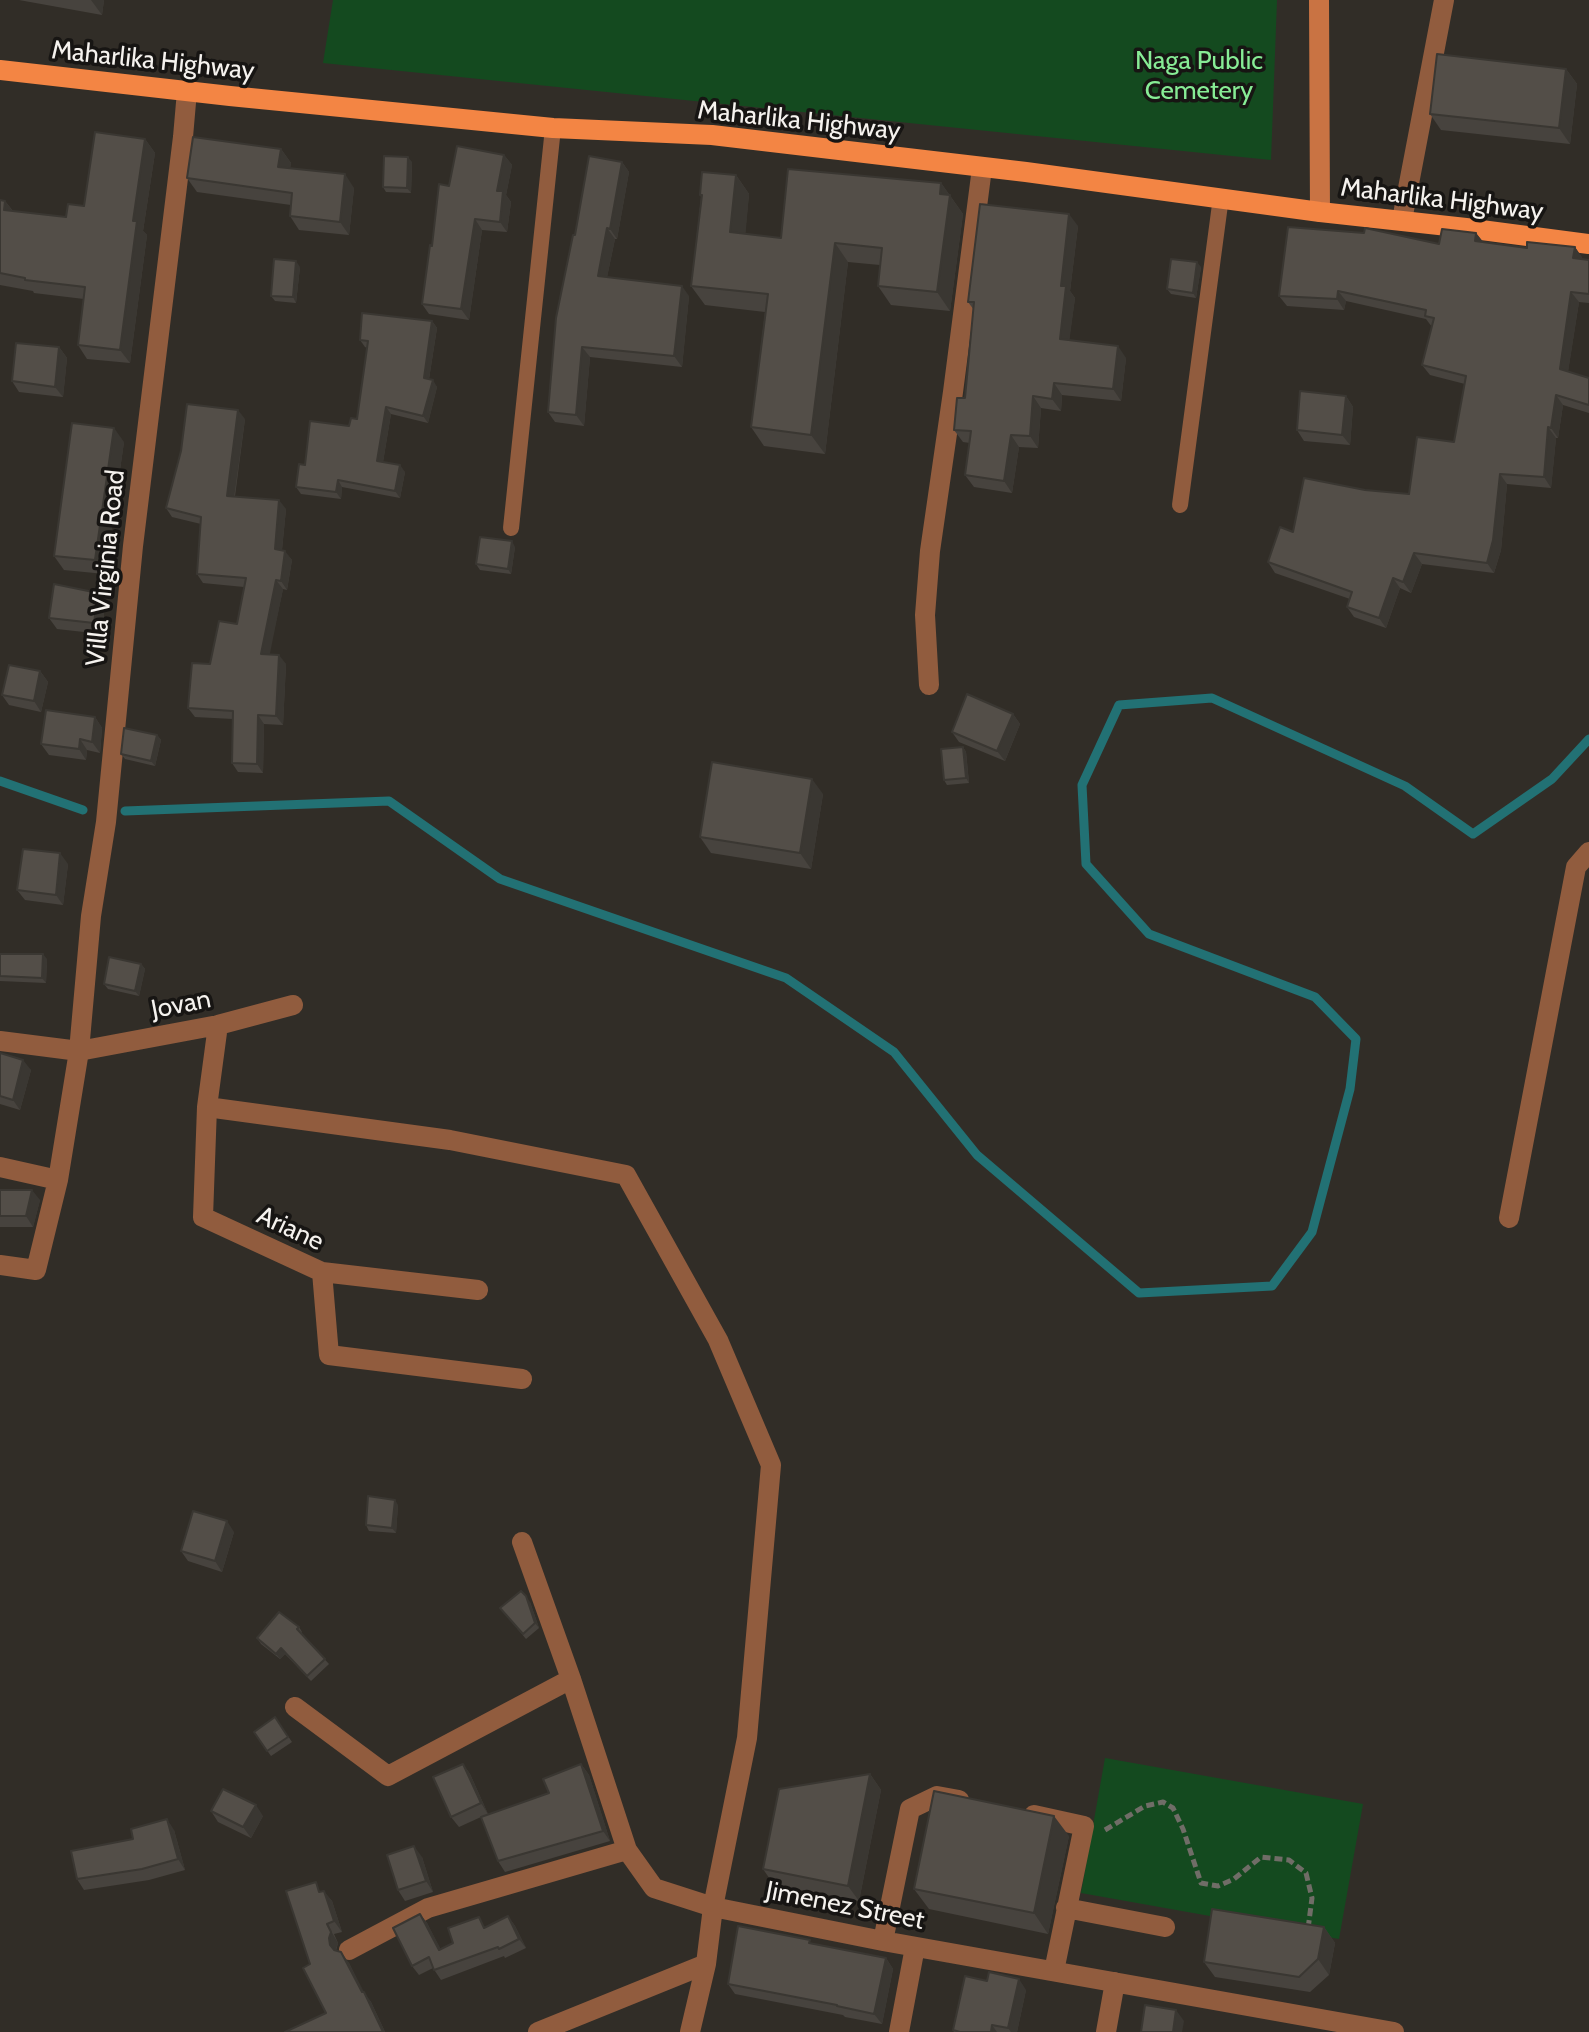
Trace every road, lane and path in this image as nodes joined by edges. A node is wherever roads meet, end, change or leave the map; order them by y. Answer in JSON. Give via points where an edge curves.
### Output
{"nodes":[{"id":1,"x":1319,"y":0,"type":"edge"},
{"id":2,"x":1444,"y":0,"type":"edge"},
{"id":3,"x":0,"y":70,"type":"edge"},
{"id":4,"x":187,"y":91,"type":"junction"},
{"id":5,"x":553,"y":128,"type":"junction"},
{"id":6,"x":982,"y":168,"type":"junction"},
{"id":7,"x":1221,"y":197,"type":"junction"},
{"id":8,"x":1320,"y":212,"type":"junction"},
{"id":9,"x":1402,"y":220,"type":"junction"},
{"id":10,"x":1589,"y":244,"type":"edge"},
{"id":11,"x":1180,"y":505,"type":"dead end"},
{"id":12,"x":511,"y":528,"type":"dead end"},
{"id":13,"x":929,"y":685,"type":"dead end"},
{"id":14,"x":1589,"y":852,"type":"edge"},
{"id":15,"x":293,"y":1005,"type":"dead end"},
{"id":16,"x":218,"y":1025,"type":"junction"},
{"id":17,"x":0,"y":1041,"type":"edge"},
{"id":18,"x":79,"y":1051,"type":"junction"},
{"id":19,"x":207,"y":1107,"type":"junction"},
{"id":20,"x":0,"y":1167,"type":"edge"},
{"id":21,"x":58,"y":1180,"type":"junction"},
{"id":22,"x":1509,"y":1218,"type":"dead end"},
{"id":23,"x":0,"y":1265,"type":"edge"},
{"id":24,"x":322,"y":1272,"type":"junction"},
{"id":25,"x":478,"y":1290,"type":"dead end"},
{"id":26,"x":522,"y":1379,"type":"dead end"},
{"id":27,"x":522,"y":1542,"type":"dead end"},
{"id":28,"x":571,"y":1679,"type":"junction"},
{"id":29,"x":295,"y":1707,"type":"dead end"},
{"id":30,"x":981,"y":1805,"type":"edge"},
{"id":31,"x":1011,"y":1811,"type":"edge"},
{"id":32,"x":1080,"y":1843,"type":"junction"},
{"id":33,"x":627,"y":1850,"type":"junction"},
{"id":34,"x":713,"y":1907,"type":"junction"},
{"id":35,"x":1066,"y":1908,"type":"junction"},
{"id":36,"x":1165,"y":1927,"type":"dead end"},
{"id":37,"x":1306,"y":1938,"type":"edge"},
{"id":38,"x":883,"y":1941,"type":"junction"},
{"id":39,"x":915,"y":1947,"type":"junction"},
{"id":40,"x":349,"y":1950,"type":"dead end"},
{"id":41,"x":706,"y":1964,"type":"junction"},
{"id":42,"x":1054,"y":1971,"type":"junction"},
{"id":43,"x":1115,"y":1982,"type":"junction"},
{"id":44,"x":1343,"y":2028,"type":"edge"},
{"id":45,"x":538,"y":2032,"type":"edge"},
{"id":46,"x":690,"y":2032,"type":"edge"},
{"id":47,"x":899,"y":2032,"type":"edge"},
{"id":48,"x":1106,"y":2032,"type":"edge"},
{"id":49,"x":1394,"y":2032,"type":"edge"}],
"edges":[{"from":1,"to":8,"type":"street"},
{"from":2,"to":9,"type":"street"},
{"from":3,"to":4,"type":"main road","name":"Maharlika Highway"},
{"from":4,"to":5,"type":"main road","name":"Maharlika Highway"},
{"from":4,"to":18,"type":"street","name":"Villa Virginia Road"},
{"from":5,"to":6,"type":"main road","name":"Maharlika Highway","via":[[712,135]]},
{"from":5,"to":12,"type":"lane"},
{"from":6,"to":7,"type":"main road","name":"Maharlika Highway"},
{"from":6,"to":13,"type":"street","via":[[930,551],[925,615]]},
{"from":7,"to":8,"type":"main road","name":"Maharlika Highway"},
{"from":7,"to":11,"type":"lane"},
{"from":8,"to":9,"type":"main road","name":"Maharlika Highway"},
{"from":9,"to":10,"type":"main road","name":"Maharlika Highway"},
{"from":14,"to":22,"type":"street","via":[[1576,867]]},
{"from":15,"to":16,"type":"street","name":"Jovan"},
{"from":16,"to":18,"type":"street","name":"Jovan"},
{"from":16,"to":19,"type":"street","name":"Ariane"},
{"from":17,"to":18,"type":"street","name":"Jovan"},
{"from":18,"to":21,"type":"street","name":"Villa Virginia Road"},
{"from":19,"to":24,"type":"street","name":"Ariane","via":[[203,1217]]},
{"from":19,"to":34,"type":"street","via":[[450,1140],[626,1175],[718,1340],[771,1465],[747,1738]]},
{"from":20,"to":21,"type":"street"},
{"from":21,"to":23,"type":"street","name":"Villa Virginia Road","via":[[36,1270]]},
{"from":24,"to":25,"type":"street"},
{"from":24,"to":26,"type":"street","name":"Ariane","via":[[329,1355]]},
{"from":27,"to":28,"type":"street","name":"Jimenez Street"},
{"from":28,"to":29,"type":"street","via":[[388,1776]]},
{"from":28,"to":33,"type":"street","name":"Jimenez Street"},
{"from":30,"to":38,"type":"street","via":[[937,1796],[910,1809]]},
{"from":31,"to":32,"type":"street","via":[[1084,1826]]},
{"from":32,"to":35,"type":"street"},
{"from":32,"to":37,"type":"path","via":[[1145,1806],[1163,1802],[1173,1808],[1183,1829],[1201,1883],[1218,1886],[1261,1857],[1289,1860],[1306,1873],[1312,1898]]},
{"from":33,"to":34,"type":"street","name":"Jimenez Street","via":[[654,1888]]},
{"from":33,"to":40,"type":"street","via":[[428,1908]]},
{"from":34,"to":38,"type":"street","name":"Jimenez Street"},
{"from":34,"to":41,"type":"street"},
{"from":35,"to":36,"type":"street"},
{"from":35,"to":42,"type":"street"},
{"from":38,"to":39,"type":"street","name":"Jimenez Street"},
{"from":39,"to":42,"type":"street","name":"Jimenez Street"},
{"from":39,"to":47,"type":"street"},
{"from":41,"to":45,"type":"street"},
{"from":41,"to":46,"type":"street"},
{"from":42,"to":43,"type":"street","name":"Jimenez Street"},
{"from":43,"to":44,"type":"street","name":"Jimenez Street"},
{"from":43,"to":48,"type":"street"},
{"from":44,"to":49,"type":"street","name":"Jimenez Street"}]}
